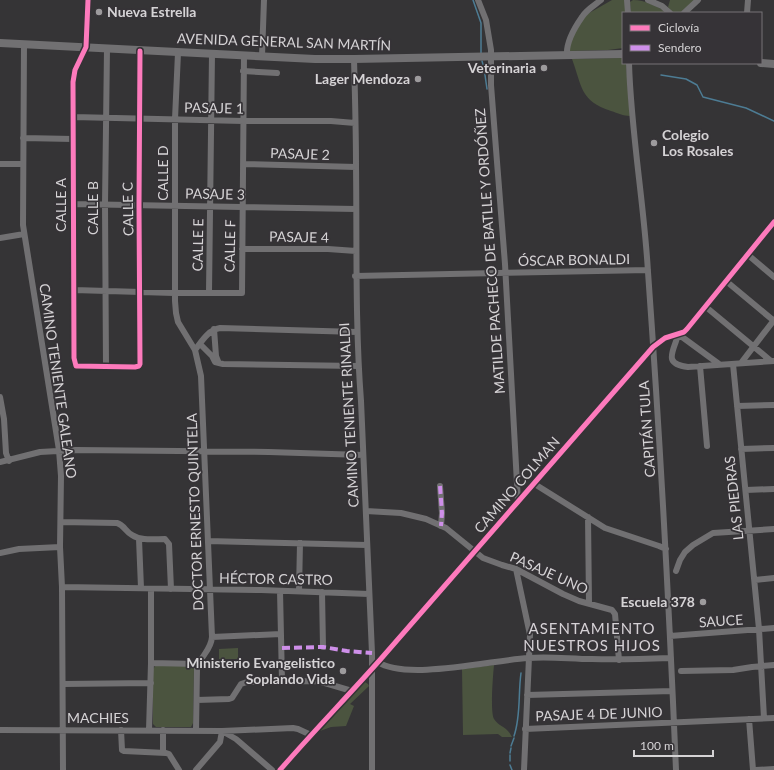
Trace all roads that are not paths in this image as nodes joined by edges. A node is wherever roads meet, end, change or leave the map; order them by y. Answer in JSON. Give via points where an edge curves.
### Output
{"nodes":[{"id":1,"x":88,"y":0,"type":"edge"},
{"id":2,"x":264,"y":0,"type":"edge"},
{"id":3,"x":478,"y":0,"type":"edge"},
{"id":4,"x":601,"y":0,"type":"edge"},
{"id":5,"x":627,"y":0,"type":"edge"},
{"id":6,"x":648,"y":0,"type":"edge"},
{"id":7,"x":666,"y":0,"type":"edge"},
{"id":8,"x":698,"y":0,"type":"edge"},
{"id":9,"x":748,"y":0,"type":"edge"},
{"id":10,"x":662,"y":6,"type":"junction"},
{"id":11,"x":628,"y":12,"type":"edge"},
{"id":12,"x":669,"y":12,"type":"edge"},
{"id":13,"x":685,"y":12,"type":"edge"},
{"id":14,"x":747,"y":12,"type":"edge"},
{"id":15,"x":0,"y":43,"type":"edge"},
{"id":16,"x":24,"y":44,"type":"junction"},
{"id":17,"x":86,"y":47,"type":"junction"},
{"id":18,"x":107,"y":49,"type":"junction"},
{"id":19,"x":140,"y":50,"type":"junction"},
{"id":20,"x":178,"y":53,"type":"junction"},
{"id":21,"x":212,"y":54,"type":"junction"},
{"id":22,"x":622,"y":54,"type":"edge"},
{"id":23,"x":244,"y":55,"type":"junction"},
{"id":24,"x":567,"y":55,"type":"junction"},
{"id":25,"x":262,"y":56,"type":"junction"},
{"id":26,"x":491,"y":57,"type":"junction"},
{"id":27,"x":354,"y":59,"type":"junction"},
{"id":28,"x":762,"y":63,"type":"edge"},
{"id":29,"x":629,"y":64,"type":"edge"},
{"id":30,"x":774,"y":64,"type":"edge"},
{"id":31,"x":243,"y":71,"type":"junction"},
{"id":32,"x":277,"y":73,"type":"dead end"},
{"id":33,"x":73,"y":117,"type":"junction"},
{"id":34,"x":106,"y":117,"type":"junction"},
{"id":35,"x":139,"y":118,"type":"junction"},
{"id":36,"x":175,"y":119,"type":"junction"},
{"id":37,"x":210,"y":120,"type":"junction"},
{"id":38,"x":243,"y":121,"type":"junction"},
{"id":39,"x":355,"y":123,"type":"junction"},
{"id":40,"x":23,"y":138,"type":"junction"},
{"id":41,"x":73,"y":138,"type":"junction"},
{"id":42,"x":0,"y":164,"type":"edge"},
{"id":43,"x":23,"y":164,"type":"junction"},
{"id":44,"x":243,"y":164,"type":"junction"},
{"id":45,"x":356,"y":167,"type":"junction"},
{"id":46,"x":73,"y":204,"type":"junction"},
{"id":47,"x":105,"y":204,"type":"junction"},
{"id":48,"x":139,"y":205,"type":"junction"},
{"id":49,"x":175,"y":205,"type":"junction"},
{"id":50,"x":210,"y":206,"type":"junction"},
{"id":51,"x":243,"y":207,"type":"junction"},
{"id":52,"x":356,"y":209,"type":"junction"},
{"id":53,"x":773,"y":226,"type":"edge"},
{"id":54,"x":24,"y":234,"type":"junction"},
{"id":55,"x":0,"y":238,"type":"edge"},
{"id":56,"x":242,"y":249,"type":"junction"},
{"id":57,"x":356,"y":251,"type":"junction"},
{"id":58,"x":747,"y":254,"type":"junction"},
{"id":59,"x":648,"y":270,"type":"junction"},
{"id":60,"x":506,"y":273,"type":"junction"},
{"id":61,"x":356,"y":276,"type":"junction"},
{"id":62,"x":774,"y":277,"type":"edge"},
{"id":63,"x":726,"y":281,"type":"junction"},
{"id":64,"x":74,"y":290,"type":"junction"},
{"id":65,"x":106,"y":291,"type":"junction"},
{"id":66,"x":141,"y":292,"type":"junction"},
{"id":67,"x":209,"y":292,"type":"junction"},
{"id":68,"x":174,"y":293,"type":"junction"},
{"id":69,"x":706,"y":307,"type":"junction"},
{"id":70,"x":774,"y":320,"type":"edge"},
{"id":71,"x":214,"y":329,"type":"junction"},
{"id":72,"x":357,"y":332,"type":"junction"},
{"id":73,"x":678,"y":334,"type":"junction"},
{"id":74,"x":200,"y":344,"type":"junction"},
{"id":75,"x":753,"y":346,"type":"junction"},
{"id":76,"x":653,"y":347,"type":"junction"},
{"id":77,"x":195,"y":350,"type":"junction"},
{"id":78,"x":773,"y":361,"type":"edge"},
{"id":79,"x":218,"y":363,"type":"junction"},
{"id":80,"x":741,"y":363,"type":"junction"},
{"id":81,"x":719,"y":364,"type":"junction"},
{"id":82,"x":733,"y":364,"type":"junction"},
{"id":83,"x":106,"y":366,"type":"junction"},
{"id":84,"x":358,"y":366,"type":"junction"},
{"id":85,"x":700,"y":366,"type":"junction"},
{"id":86,"x":0,"y":397,"type":"edge"},
{"id":87,"x":774,"y":405,"type":"edge"},
{"id":88,"x":737,"y":406,"type":"junction"},
{"id":89,"x":2,"y":415,"type":"edge"},
{"id":90,"x":707,"y":446,"type":"dead end"},
{"id":91,"x":774,"y":448,"type":"edge"},
{"id":92,"x":741,"y":449,"type":"junction"},
{"id":93,"x":59,"y":450,"type":"junction"},
{"id":94,"x":204,"y":451,"type":"junction"},
{"id":95,"x":363,"y":455,"type":"junction"},
{"id":96,"x":9,"y":461,"type":"junction"},
{"id":97,"x":0,"y":462,"type":"edge"},
{"id":98,"x":533,"y":483,"type":"junction"},
{"id":99,"x":440,"y":486,"type":"dead end"},
{"id":100,"x":774,"y":489,"type":"edge"},
{"id":101,"x":746,"y":490,"type":"junction"},
{"id":102,"x":518,"y":502,"type":"junction"},
{"id":103,"x":366,"y":512,"type":"junction"},
{"id":104,"x":588,"y":517,"type":"junction"},
{"id":105,"x":61,"y":522,"type":"junction"},
{"id":106,"x":441,"y":526,"type":"junction"},
{"id":107,"x":774,"y":529,"type":"edge"},
{"id":108,"x":750,"y":530,"type":"junction"},
{"id":109,"x":139,"y":539,"type":"junction"},
{"id":110,"x":208,"y":541,"type":"junction"},
{"id":111,"x":300,"y":543,"type":"junction"},
{"id":112,"x":367,"y":545,"type":"junction"},
{"id":113,"x":60,"y":547,"type":"junction"},
{"id":114,"x":666,"y":549,"type":"junction"},
{"id":115,"x":475,"y":552,"type":"junction"},
{"id":116,"x":0,"y":553,"type":"edge"},
{"id":117,"x":516,"y":569,"type":"junction"},
{"id":118,"x":676,"y":571,"type":"dead end"},
{"id":119,"x":774,"y":578,"type":"edge"},
{"id":120,"x":755,"y":580,"type":"junction"},
{"id":121,"x":62,"y":587,"type":"junction"},
{"id":122,"x":141,"y":588,"type":"junction"},
{"id":123,"x":151,"y":589,"type":"junction"},
{"id":124,"x":171,"y":589,"type":"junction"},
{"id":125,"x":211,"y":590,"type":"junction"},
{"id":126,"x":280,"y":591,"type":"junction"},
{"id":127,"x":299,"y":591,"type":"junction"},
{"id":128,"x":322,"y":592,"type":"junction"},
{"id":129,"x":369,"y":594,"type":"junction"},
{"id":130,"x":589,"y":603,"type":"junction"},
{"id":131,"x":774,"y":628,"type":"edge"},
{"id":132,"x":759,"y":629,"type":"junction"},
{"id":133,"x":281,"y":634,"type":"junction"},
{"id":134,"x":670,"y":636,"type":"junction"},
{"id":135,"x":212,"y":637,"type":"junction"},
{"id":136,"x":323,"y":647,"type":"dead end"},
{"id":137,"x":529,"y":658,"type":"junction"},
{"id":138,"x":671,"y":658,"type":"junction"},
{"id":139,"x":619,"y":660,"type":"junction"},
{"id":140,"x":378,"y":662,"type":"junction"},
{"id":141,"x":151,"y":663,"type":"junction"},
{"id":142,"x":198,"y":664,"type":"junction"},
{"id":143,"x":774,"y":665,"type":"edge"},
{"id":144,"x":762,"y":666,"type":"junction"},
{"id":145,"x":372,"y":669,"type":"junction"},
{"id":146,"x":681,"y":671,"type":"dead end"},
{"id":147,"x":282,"y":682,"type":"junction"},
{"id":148,"x":151,"y":683,"type":"junction"},
{"id":149,"x":63,"y":684,"type":"junction"},
{"id":150,"x":352,"y":691,"type":"junction"},
{"id":151,"x":672,"y":691,"type":"junction"},
{"id":152,"x":527,"y":695,"type":"junction"},
{"id":153,"x":197,"y":700,"type":"junction"},
{"id":154,"x":764,"y":718,"type":"junction"},
{"id":155,"x":774,"y":718,"type":"edge"},
{"id":156,"x":749,"y":719,"type":"junction"},
{"id":157,"x":674,"y":723,"type":"junction"},
{"id":158,"x":525,"y":729,"type":"junction"},
{"id":159,"x":0,"y":730,"type":"edge"},
{"id":160,"x":64,"y":730,"type":"junction"},
{"id":161,"x":121,"y":730,"type":"junction"},
{"id":162,"x":149,"y":730,"type":"junction"},
{"id":163,"x":163,"y":730,"type":"junction"},
{"id":164,"x":196,"y":730,"type":"junction"},
{"id":165,"x":222,"y":731,"type":"junction"},
{"id":166,"x":311,"y":735,"type":"junction"},
{"id":167,"x":163,"y":752,"type":"junction"},
{"id":168,"x":770,"y":769,"type":"edge"},
{"id":169,"x":63,"y":770,"type":"edge"},
{"id":170,"x":179,"y":770,"type":"edge"},
{"id":171,"x":196,"y":770,"type":"edge"},
{"id":172,"x":272,"y":770,"type":"edge"},
{"id":173,"x":280,"y":770,"type":"edge"},
{"id":174,"x":372,"y":770,"type":"edge"},
{"id":175,"x":524,"y":770,"type":"edge"},
{"id":176,"x":676,"y":770,"type":"edge"},
{"id":177,"x":753,"y":770,"type":"edge"},
{"id":178,"x":756,"y":770,"type":"edge"}],
"edges":[{"from":1,"to":17,"type":"street"},
{"from":2,"to":25,"type":"street"},
{"from":3,"to":26,"type":"street","name":"MATILDE PACHECO DE BATLLE Y ORDÓÑEZ","via":[[488,28]]},
{"from":4,"to":24,"type":"street","via":[[582,16],[568,42]]},
{"from":5,"to":11,"type":"street"},
{"from":6,"to":10,"type":"street"},
{"from":7,"to":10,"type":"street"},
{"from":8,"to":13,"type":"street"},
{"from":9,"to":14,"type":"street"},
{"from":10,"to":12,"type":"street"},
{"from":15,"to":16,"type":"main road","name":"AVENIDA GENERAL SAN MARTÍN"},
{"from":16,"to":17,"type":"main road","name":"AVENIDA GENERAL SAN MARTÍN"},
{"from":16,"to":40,"type":"street","name":"CAMINO TENIENTE GALEANO"},
{"from":17,"to":18,"type":"main road","name":"AVENIDA GENERAL SAN MARTÍN"},
{"from":17,"to":33,"type":"street","name":"CALLE A","via":[[74,73]]},
{"from":18,"to":19,"type":"main road","name":"AVENIDA GENERAL SAN MARTÍN"},
{"from":18,"to":34,"type":"street","name":"CALLE B"},
{"from":19,"to":20,"type":"main road","name":"AVENIDA GENERAL SAN MARTÍN"},
{"from":19,"to":35,"type":"street","name":"CALLE C"},
{"from":20,"to":21,"type":"main road","name":"AVENIDA GENERAL SAN MARTÍN"},
{"from":20,"to":36,"type":"street","name":"CALLE D"},
{"from":21,"to":23,"type":"main road","name":"AVENIDA GENERAL SAN MARTÍN"},
{"from":21,"to":37,"type":"street","name":"CALLE E"},
{"from":22,"to":24,"type":"main road","name":"AVENIDA GENERAL SAN MARTÍN"},
{"from":23,"to":25,"type":"main road","name":"AVENIDA GENERAL SAN MARTÍN"},
{"from":23,"to":31,"type":"street","name":"CALLE F"},
{"from":24,"to":26,"type":"main road","name":"AVENIDA GENERAL SAN MARTÍN"},
{"from":25,"to":27,"type":"main road","name":"AVENIDA GENERAL SAN MARTÍN"},
{"from":26,"to":27,"type":"main road","name":"AVENIDA GENERAL SAN MARTÍN"},
{"from":26,"to":60,"type":"street","name":"MATILDE PACHECO DE BATLLE Y ORDÓÑEZ"},
{"from":27,"to":39,"type":"street","name":"CAMINO TENIENTE RINALDI"},
{"from":28,"to":30,"type":"main road"},
{"from":29,"to":59,"type":"street","name":"CAPITÁN TULA"},
{"from":31,"to":32,"type":"street"},
{"from":31,"to":38,"type":"street","name":"CALLE F"},
{"from":33,"to":34,"type":"street","name":"PASAJE 1"},
{"from":33,"to":41,"type":"street","name":"CALLE A"},
{"from":34,"to":35,"type":"street","name":"PASAJE 1"},
{"from":34,"to":47,"type":"street","name":"CALLE B"},
{"from":35,"to":36,"type":"street","name":"PASAJE 1"},
{"from":35,"to":48,"type":"street","name":"CALLE C"},
{"from":36,"to":37,"type":"street","name":"PASAJE 1"},
{"from":36,"to":49,"type":"street","name":"CALLE D"},
{"from":37,"to":38,"type":"street","name":"PASAJE 1"},
{"from":37,"to":50,"type":"street","name":"CALLE E"},
{"from":38,"to":39,"type":"street","name":"PASAJE 1"},
{"from":38,"to":44,"type":"street","name":"CALLE F"},
{"from":39,"to":45,"type":"street","name":"CAMINO TENIENTE RINALDI"},
{"from":40,"to":41,"type":"street"},
{"from":40,"to":43,"type":"street","name":"CAMINO TENIENTE GALEANO"},
{"from":41,"to":46,"type":"street","name":"CALLE A"},
{"from":42,"to":43,"type":"street"},
{"from":43,"to":54,"type":"street","name":"CAMINO TENIENTE GALEANO"},
{"from":44,"to":45,"type":"street","name":"PASAJE 2"},
{"from":44,"to":51,"type":"street","name":"CALLE F"},
{"from":45,"to":52,"type":"street","name":"CAMINO TENIENTE RINALDI"},
{"from":46,"to":47,"type":"street","name":"PASAJE 3"},
{"from":46,"to":64,"type":"street","name":"CALLE A"},
{"from":47,"to":48,"type":"street","name":"PASAJE 3"},
{"from":47,"to":65,"type":"street","name":"CALLE B"},
{"from":48,"to":49,"type":"street","name":"PASAJE 3"},
{"from":48,"to":66,"type":"street","name":"CALLE C"},
{"from":49,"to":50,"type":"street","name":"PASAJE 3"},
{"from":49,"to":68,"type":"street","name":"CALLE D"},
{"from":50,"to":51,"type":"street","name":"PASAJE 3"},
{"from":50,"to":67,"type":"street","name":"CALLE E"},
{"from":51,"to":52,"type":"street","name":"PASAJE 3"},
{"from":51,"to":56,"type":"street","name":"CALLE F"},
{"from":52,"to":57,"type":"street","name":"CAMINO TENIENTE RINALDI"},
{"from":53,"to":58,"type":"street","name":"CAMINO COLMAN"},
{"from":54,"to":55,"type":"street"},
{"from":54,"to":93,"type":"street","name":"CAMINO TENIENTE GALEANO"},
{"from":56,"to":57,"type":"street","name":"PASAJE 4"},
{"from":56,"to":67,"type":"street","name":"CALLE F","via":[[242,293]]},
{"from":57,"to":61,"type":"street","name":"CAMINO TENIENTE RINALDI"},
{"from":58,"to":62,"type":"street"},
{"from":58,"to":63,"type":"street","name":"CAMINO COLMAN"},
{"from":59,"to":60,"type":"street","name":"ÓSCAR BONALDI"},
{"from":59,"to":76,"type":"street","name":"CAPITÁN TULA"},
{"from":60,"to":61,"type":"street","name":"ÓSCAR BONALDI"},
{"from":60,"to":102,"type":"street","name":"MATILDE PACHECO DE BATLLE Y ORDÓÑEZ"},
{"from":61,"to":72,"type":"street","name":"CAMINO TENIENTE RINALDI"},
{"from":63,"to":69,"type":"street","name":"CAMINO COLMAN"},
{"from":63,"to":70,"type":"street"},
{"from":64,"to":65,"type":"street"},
{"from":64,"to":83,"type":"street","name":"CALLE A","via":[[76,366]]},
{"from":65,"to":66,"type":"street"},
{"from":65,"to":83,"type":"street","name":"CALLE B"},
{"from":66,"to":68,"type":"street"},
{"from":66,"to":83,"type":"street","name":"CALLE C","via":[[139,366]]},
{"from":67,"to":68,"type":"street"},
{"from":68,"to":77,"type":"street","name":"DOCTOR ERNESTO QUINTELA","via":[[178,322]]},
{"from":69,"to":73,"type":"street","name":"CAMINO COLMAN","via":[[687,329]]},
{"from":69,"to":75,"type":"street"},
{"from":70,"to":75,"type":"street"},
{"from":71,"to":72,"type":"street"},
{"from":71,"to":74,"type":"street"},
{"from":71,"to":79,"type":"street"},
{"from":72,"to":84,"type":"street","name":"CAMINO TENIENTE RINALDI"},
{"from":73,"to":76,"type":"street","name":"CAMINO COLMAN","via":[[665,338]]},
{"from":73,"to":81,"type":"street"},
{"from":73,"to":85,"type":"street","via":[[671,350],[672,360],[682,366]]},
{"from":74,"to":77,"type":"street"},
{"from":74,"to":79,"type":"street"},
{"from":75,"to":78,"type":"street"},
{"from":75,"to":80,"type":"street"},
{"from":76,"to":98,"type":"street","name":"CAMINO COLMAN"},
{"from":76,"to":114,"type":"street","name":"CAPITÁN TULA"},
{"from":77,"to":94,"type":"street","name":"DOCTOR ERNESTO QUINTELA","via":[[201,376]]},
{"from":78,"to":80,"type":"street"},
{"from":79,"to":84,"type":"street"},
{"from":80,"to":82,"type":"street"},
{"from":81,"to":82,"type":"street"},
{"from":81,"to":85,"type":"street"},
{"from":82,"to":88,"type":"street","name":"LAS PIEDRAS"},
{"from":84,"to":95,"type":"street","name":"CAMINO TENIENTE RINALDI"},
{"from":85,"to":90,"type":"street"},
{"from":86,"to":89,"type":"street"},
{"from":87,"to":88,"type":"street"},
{"from":88,"to":92,"type":"street","name":"LAS PIEDRAS"},
{"from":89,"to":96,"type":"street"},
{"from":91,"to":92,"type":"street"},
{"from":92,"to":101,"type":"street","name":"LAS PIEDRAS"},
{"from":93,"to":94,"type":"street"},
{"from":93,"to":96,"type":"street","via":[[40,452]]},
{"from":93,"to":105,"type":"street","name":"CAMINO TENIENTE GALEANO"},
{"from":94,"to":95,"type":"street"},
{"from":94,"to":110,"type":"street","name":"DOCTOR ERNESTO QUINTELA"},
{"from":95,"to":103,"type":"street","name":"CAMINO TENIENTE RINALDI"},
{"from":96,"to":97,"type":"street"},
{"from":98,"to":102,"type":"street","name":"CAMINO COLMAN"},
{"from":98,"to":104,"type":"street"},
{"from":99,"to":106,"type":"street"},
{"from":100,"to":101,"type":"street"},
{"from":101,"to":108,"type":"street","name":"LAS PIEDRAS"},
{"from":102,"to":115,"type":"street","name":"CAMINO COLMAN"},
{"from":103,"to":106,"type":"street","name":"PASAJE UNO","via":[[400,512]]},
{"from":103,"to":112,"type":"street","name":"CAMINO TENIENTE RINALDI"},
{"from":104,"to":114,"type":"street","via":[[605,528]]},
{"from":104,"to":130,"type":"street"},
{"from":105,"to":109,"type":"street","via":[[121,524],[131,535]]},
{"from":105,"to":113,"type":"street","name":"CAMINO TENIENTE GALEANO"},
{"from":106,"to":115,"type":"street","name":"PASAJE UNO"},
{"from":107,"to":108,"type":"street"},
{"from":108,"to":118,"type":"street","via":[[713,533],[685,552]]},
{"from":108,"to":120,"type":"street","name":"LAS PIEDRAS"},
{"from":109,"to":122,"type":"street"},
{"from":109,"to":124,"type":"street","via":[[165,539],[169,544]]},
{"from":110,"to":111,"type":"street"},
{"from":110,"to":125,"type":"street","name":"DOCTOR ERNESTO QUINTELA"},
{"from":111,"to":112,"type":"street"},
{"from":111,"to":127,"type":"street"},
{"from":112,"to":129,"type":"street","name":"CAMINO TENIENTE RINALDI"},
{"from":113,"to":116,"type":"street","via":[[18,549]]},
{"from":113,"to":121,"type":"street","name":"CAMINO TENIENTE GALEANO"},
{"from":114,"to":134,"type":"street","name":"CAPITÁN TULA"},
{"from":115,"to":117,"type":"street","name":"PASAJE UNO","via":[[484,558]]},
{"from":115,"to":140,"type":"street","name":"CAMINO COLMAN"},
{"from":117,"to":130,"type":"street","name":"PASAJE UNO","via":[[563,594]]},
{"from":117,"to":137,"type":"street","via":[[530,635]]},
{"from":119,"to":120,"type":"street"},
{"from":120,"to":132,"type":"street","name":"LAS PIEDRAS"},
{"from":121,"to":122,"type":"street","name":"HÉCTOR CASTRO"},
{"from":121,"to":149,"type":"street","name":"CAMINO TENIENTE GALEANO"},
{"from":122,"to":123,"type":"street","name":"HÉCTOR CASTRO"},
{"from":123,"to":124,"type":"street","name":"HÉCTOR CASTRO"},
{"from":123,"to":141,"type":"street"},
{"from":124,"to":125,"type":"street","name":"HÉCTOR CASTRO"},
{"from":125,"to":126,"type":"street","name":"HÉCTOR CASTRO"},
{"from":125,"to":135,"type":"street","name":"DOCTOR ERNESTO QUINTELA"},
{"from":126,"to":127,"type":"street","name":"HÉCTOR CASTRO"},
{"from":126,"to":133,"type":"street"},
{"from":127,"to":128,"type":"street","name":"HÉCTOR CASTRO"},
{"from":128,"to":129,"type":"street","name":"HÉCTOR CASTRO"},
{"from":128,"to":136,"type":"street"},
{"from":129,"to":145,"type":"street","name":"CAMINO TENIENTE RINALDI"},
{"from":130,"to":139,"type":"street","name":"PASAJE UNO","via":[[612,610],[616,614]]},
{"from":131,"to":132,"type":"street","name":"SAUCE"},
{"from":132,"to":134,"type":"street","name":"SAUCE"},
{"from":132,"to":144,"type":"street","name":"LAS PIEDRAS"},
{"from":133,"to":135,"type":"street"},
{"from":133,"to":147,"type":"street"},
{"from":134,"to":138,"type":"street","name":"CAPITÁN TULA"},
{"from":135,"to":142,"type":"street","name":"DOCTOR ERNESTO QUINTELA","via":[[211,646]]},
{"from":137,"to":139,"type":"street"},
{"from":137,"to":140,"type":"street","via":[[413,670],[389,668]]},
{"from":137,"to":152,"type":"street"},
{"from":138,"to":139,"type":"street"},
{"from":138,"to":151,"type":"street","name":"CAPITÁN TULA"},
{"from":140,"to":145,"type":"street","name":"CAMINO COLMAN"},
{"from":141,"to":142,"type":"street"},
{"from":141,"to":148,"type":"street"},
{"from":142,"to":153,"type":"street"},
{"from":143,"to":144,"type":"street"},
{"from":144,"to":146,"type":"street","via":[[733,670]]},
{"from":144,"to":154,"type":"street","name":"LAS PIEDRAS"},
{"from":145,"to":150,"type":"street","name":"CAMINO COLMAN"},
{"from":145,"to":174,"type":"street","name":"CAMINO TENIENTE RINALDI"},
{"from":147,"to":150,"type":"street","via":[[318,681]]},
{"from":147,"to":153,"type":"street","via":[[244,682],[232,698]]},
{"from":148,"to":149,"type":"street"},
{"from":148,"to":162,"type":"street"},
{"from":149,"to":160,"type":"street","name":"CAMINO TENIENTE GALEANO"},
{"from":150,"to":166,"type":"street","name":"CAMINO COLMAN"},
{"from":151,"to":152,"type":"street"},
{"from":151,"to":157,"type":"street","name":"CAPITÁN TULA"},
{"from":152,"to":158,"type":"street"},
{"from":153,"to":164,"type":"street"},
{"from":154,"to":155,"type":"street","name":"PASAJE 4 DE JUNIO"},
{"from":154,"to":156,"type":"street","name":"PASAJE 4 DE JUNIO"},
{"from":156,"to":157,"type":"street","name":"PASAJE 4 DE JUNIO"},
{"from":156,"to":177,"type":"street"},
{"from":157,"to":158,"type":"street","name":"PASAJE 4 DE JUNIO"},
{"from":157,"to":176,"type":"street","name":"CAPITÁN TULA"},
{"from":158,"to":175,"type":"street"},
{"from":159,"to":160,"type":"street","name":"MACHIES"},
{"from":160,"to":161,"type":"street","name":"MACHIES"},
{"from":160,"to":169,"type":"street","name":"CAMINO TENIENTE GALEANO"},
{"from":161,"to":162,"type":"street","name":"MACHIES"},
{"from":161,"to":167,"type":"street","via":[[121,748],[124,752]]},
{"from":162,"to":163,"type":"street","name":"MACHIES"},
{"from":163,"to":164,"type":"street","name":"MACHIES"},
{"from":163,"to":167,"type":"street"},
{"from":164,"to":165,"type":"street","name":"MACHIES"},
{"from":165,"to":166,"type":"street","name":"MACHIES","via":[[293,728]]},
{"from":165,"to":171,"type":"street","via":[[220,742]]},
{"from":165,"to":172,"type":"street","via":[[236,739]]},
{"from":166,"to":173,"type":"street","name":"CAMINO COLMAN"},
{"from":167,"to":170,"type":"street","via":[[169,754]]},
{"from":168,"to":178,"type":"street"}]}
